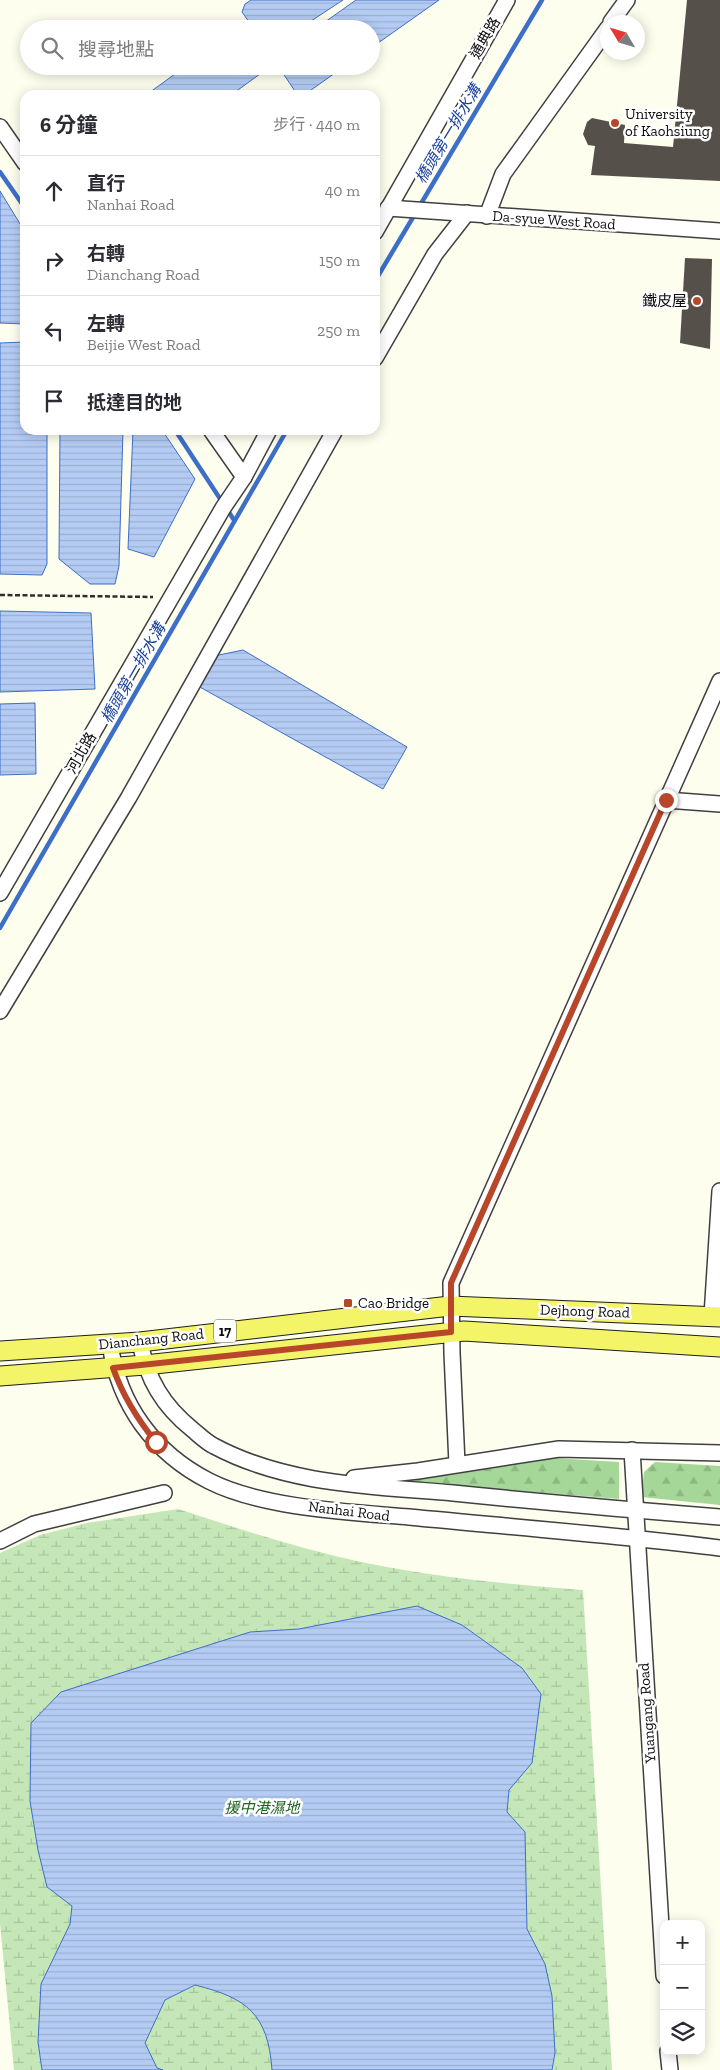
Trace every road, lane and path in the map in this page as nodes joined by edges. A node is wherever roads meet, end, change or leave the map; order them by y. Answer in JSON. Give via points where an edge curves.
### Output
{"nodes":[{"id":1,"x":507,"y":0,"type":"edge"},
{"id":2,"x":627,"y":0,"type":"edge"},
{"id":3,"x":616,"y":15,"type":"edge"},
{"id":4,"x":600,"y":39,"type":"edge"},
{"id":5,"x":0,"y":127,"type":"edge"},
{"id":6,"x":20,"y":156,"type":"edge"},
{"id":7,"x":391,"y":207,"type":"junction"},
{"id":8,"x":464,"y":213,"type":"junction"},
{"id":9,"x":487,"y":216,"type":"junction"},
{"id":10,"x":380,"y":224,"type":"edge"},
{"id":11,"x":720,"y":230,"type":"edge"},
{"id":12,"x":380,"y":349,"type":"edge"},
{"id":13,"x":214,"y":435,"type":"edge"},
{"id":14,"x":266,"y":435,"type":"edge"},
{"id":15,"x":332,"y":435,"type":"edge"},
{"id":16,"x":241,"y":482,"type":"junction"},
{"id":17,"x":0,"y":595,"type":"edge"},
{"id":18,"x":171,"y":597,"type":"junction"},
{"id":19,"x":720,"y":680,"type":"edge"},
{"id":20,"x":666,"y":800,"type":"junction"},
{"id":21,"x":720,"y":804,"type":"edge"},
{"id":22,"x":0,"y":893,"type":"edge"},
{"id":23,"x":0,"y":1011,"type":"edge"},
{"id":24,"x":720,"y":1191,"type":"edge"},
{"id":25,"x":450,"y":1306,"type":"junction"},
{"id":26,"x":716,"y":1317,"type":"edge"},
{"id":27,"x":451,"y":1332,"type":"junction"},
{"id":28,"x":140,"y":1342,"type":"junction"},
{"id":29,"x":110,"y":1344,"type":"junction"},
{"id":30,"x":720,"y":1346,"type":"edge"},
{"id":31,"x":0,"y":1351,"type":"edge"},
{"id":32,"x":145,"y":1365,"type":"junction"},
{"id":33,"x":113,"y":1368,"type":"junction"},
{"id":34,"x":0,"y":1376,"type":"edge"},
{"id":35,"x":632,"y":1450,"type":"junction"},
{"id":36,"x":720,"y":1453,"type":"edge"},
{"id":37,"x":457,"y":1464,"type":"junction"},
{"id":38,"x":322,"y":1481,"type":"junction"},
{"id":39,"x":164,"y":1492,"type":"dead end"},
{"id":40,"x":635,"y":1511,"type":"junction"},
{"id":41,"x":720,"y":1517,"type":"edge"},
{"id":42,"x":637,"y":1539,"type":"junction"},
{"id":43,"x":0,"y":1542,"type":"edge"},
{"id":44,"x":668,"y":1542,"type":"junction"},
{"id":45,"x":720,"y":1544,"type":"edge"},
{"id":46,"x":720,"y":1548,"type":"edge"},
{"id":47,"x":663,"y":1965,"type":"edge"},
{"id":48,"x":668,"y":2055,"type":"edge"},
{"id":49,"x":670,"y":2070,"type":"edge"}],
"edges":[{"from":1,"to":7,"type":"street","name":"通典路"},
{"from":2,"to":3,"type":"street"},
{"from":4,"to":9,"type":"street","via":[[504,174]]},
{"from":5,"to":6,"type":"street"},
{"from":7,"to":8,"type":"street","name":"Da-syue West Road"},
{"from":7,"to":10,"type":"street","name":"通典路"},
{"from":8,"to":9,"type":"street","name":"Da-syue West Road"},
{"from":8,"to":12,"type":"street","via":[[435,254]]},
{"from":9,"to":11,"type":"street","name":"Da-syue West Road"},
{"from":13,"to":16,"type":"street"},
{"from":14,"to":16,"type":"street"},
{"from":15,"to":23,"type":"street","via":[[129,797]]},
{"from":16,"to":18,"type":"street","name":"河北路"},
{"from":17,"to":18,"type":"path"},
{"from":18,"to":22,"type":"street","name":"河北路"},
{"from":19,"to":20,"type":"street"},
{"from":20,"to":21,"type":"street"},
{"from":20,"to":25,"type":"street","via":[[451,1283]]},
{"from":24,"to":26,"type":"street"},
{"from":25,"to":26,"type":"main road","name":"Dejhong Road","number":"17"},
{"from":25,"to":27,"type":"street"},
{"from":25,"to":28,"type":"main road","name":"Dianchang Road","number":"17"},
{"from":27,"to":30,"type":"main road","name":"Dejhong Road","number":"17"},
{"from":27,"to":32,"type":"main road","name":"Dianchang Road","number":"17"},
{"from":27,"to":37,"type":"street"},
{"from":28,"to":29,"type":"main road","name":"Dianchang Road","number":"17"},
{"from":28,"to":32,"type":"street","name":"Nanhai Road"},
{"from":29,"to":31,"type":"main road","name":"Dianchang Road","number":"17"},
{"from":29,"to":33,"type":"street","name":"Nanhai Road"},
{"from":32,"to":33,"type":"main road","name":"Dianchang Road","number":"17"},
{"from":32,"to":38,"type":"street","name":"Nanhai Road","via":[[153,1386],[166,1404],[212,1445],[253,1464]]},
{"from":33,"to":34,"type":"main road","name":"Dianchang Road","number":"17"},
{"from":33,"to":42,"type":"street","name":"Nanhai Road","via":[[137,1419],[156,1442],[190,1470],[230,1490],[272,1501],[371,1514]]},
{"from":35,"to":36,"type":"street","name":"Nanhai Road"},
{"from":35,"to":37,"type":"street","name":"Nanhai Road","via":[[559,1448]]},
{"from":35,"to":40,"type":"street","name":"Yuangang Road"},
{"from":37,"to":38,"type":"street","name":"Nanhai Road"},
{"from":38,"to":40,"type":"street","name":"Nanhai Road"},
{"from":39,"to":43,"type":"street","via":[[34,1524]]},
{"from":40,"to":41,"type":"street","name":"Nanhai Road"},
{"from":40,"to":42,"type":"street","name":"Yuangang Road"},
{"from":42,"to":44,"type":"street","name":"Nanhai Road"},
{"from":42,"to":47,"type":"street","name":"Yuangang Road"},
{"from":44,"to":45,"type":"street","name":"Nanhai Road"},
{"from":44,"to":46,"type":"street","name":"Nanhai Road"},
{"from":48,"to":49,"type":"street"}]}
